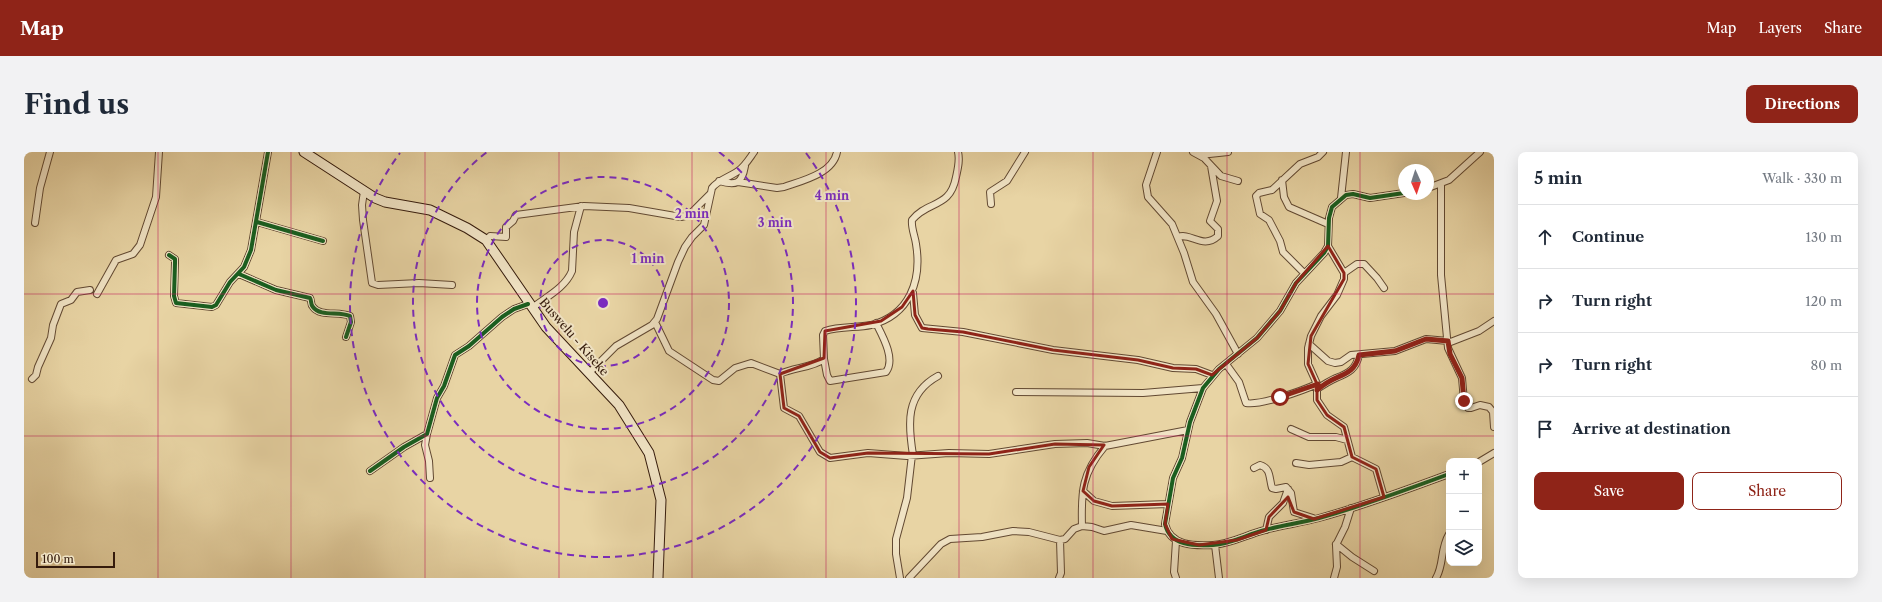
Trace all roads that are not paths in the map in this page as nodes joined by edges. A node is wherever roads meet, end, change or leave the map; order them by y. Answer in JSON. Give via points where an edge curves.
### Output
{"nodes":[{"id":1,"x":50,"y":152,"type":"edge"},
{"id":2,"x":159,"y":152,"type":"edge"},
{"id":3,"x":268,"y":152,"type":"edge"},
{"id":4,"x":304,"y":152,"type":"edge"},
{"id":5,"x":754,"y":152,"type":"edge"},
{"id":6,"x":837,"y":152,"type":"edge"},
{"id":7,"x":958,"y":152,"type":"edge"},
{"id":8,"x":1025,"y":152,"type":"edge"},
{"id":9,"x":1157,"y":152,"type":"edge"},
{"id":10,"x":1193,"y":152,"type":"edge"},
{"id":11,"x":1228,"y":152,"type":"edge"},
{"id":12,"x":1323,"y":152,"type":"edge"},
{"id":13,"x":1346,"y":152,"type":"edge"},
{"id":14,"x":1480,"y":152,"type":"edge"},
{"id":15,"x":1214,"y":153,"type":"edge"},
{"id":16,"x":1200,"y":155,"type":"junction"},
{"id":17,"x":745,"y":166,"type":"junction"},
{"id":18,"x":1211,"y":166,"type":"junction"},
{"id":19,"x":1282,"y":180,"type":"junction"},
{"id":20,"x":719,"y":181,"type":"junction"},
{"id":21,"x":1238,"y":181,"type":"dead end"},
{"id":22,"x":738,"y":182,"type":"junction"},
{"id":23,"x":1441,"y":184,"type":"junction"},
{"id":24,"x":1434,"y":186,"type":"edge"},
{"id":25,"x":364,"y":191,"type":"junction"},
{"id":26,"x":710,"y":194,"type":"junction"},
{"id":27,"x":1398,"y":194,"type":"edge"},
{"id":28,"x":1341,"y":198,"type":"junction"},
{"id":29,"x":991,"y":204,"type":"dead end"},
{"id":30,"x":581,"y":206,"type":"junction"},
{"id":31,"x":257,"y":222,"type":"junction"},
{"id":32,"x":35,"y":223,"type":"dead end"},
{"id":33,"x":1328,"y":224,"type":"junction"},
{"id":34,"x":1178,"y":237,"type":"junction"},
{"id":35,"x":486,"y":240,"type":"junction"},
{"id":36,"x":323,"y":241,"type":"dead end"},
{"id":37,"x":1328,"y":246,"type":"junction"},
{"id":38,"x":169,"y":255,"type":"dead end"},
{"id":39,"x":1304,"y":273,"type":"junction"},
{"id":40,"x":1344,"y":273,"type":"junction"},
{"id":41,"x":239,"y":274,"type":"junction"},
{"id":42,"x":452,"y":285,"type":"dead end"},
{"id":43,"x":1384,"y":288,"type":"dead end"},
{"id":44,"x":90,"y":290,"type":"dead end"},
{"id":45,"x":913,"y":291,"type":"junction"},
{"id":46,"x":97,"y":294,"type":"dead end"},
{"id":47,"x":530,"y":306,"type":"junction"},
{"id":48,"x":1494,"y":321,"type":"edge"},
{"id":49,"x":655,"y":322,"type":"junction"},
{"id":50,"x":876,"y":323,"type":"junction"},
{"id":51,"x":346,"y":337,"type":"dead end"},
{"id":52,"x":1448,"y":342,"type":"junction"},
{"id":53,"x":1309,"y":344,"type":"junction"},
{"id":54,"x":1238,"y":354,"type":"junction"},
{"id":55,"x":1359,"y":355,"type":"junction"},
{"id":56,"x":824,"y":358,"type":"junction"},
{"id":57,"x":1226,"y":364,"type":"junction"},
{"id":58,"x":589,"y":373,"type":"junction"},
{"id":59,"x":780,"y":374,"type":"junction"},
{"id":60,"x":1212,"y":375,"type":"junction"},
{"id":61,"x":938,"y":376,"type":"dead end"},
{"id":62,"x":32,"y":379,"type":"dead end"},
{"id":63,"x":1317,"y":387,"type":"junction"},
{"id":64,"x":1203,"y":388,"type":"junction"},
{"id":65,"x":1016,"y":392,"type":"dead end"},
{"id":66,"x":1494,"y":427,"type":"edge"},
{"id":67,"x":1292,"y":429,"type":"dead end"},
{"id":68,"x":1188,"y":430,"type":"junction"},
{"id":69,"x":427,"y":434,"type":"junction"},
{"id":70,"x":1347,"y":440,"type":"junction"},
{"id":71,"x":1104,"y":446,"type":"junction"},
{"id":72,"x":1494,"y":453,"type":"edge"},
{"id":73,"x":912,"y":455,"type":"junction"},
{"id":74,"x":1352,"y":457,"type":"junction"},
{"id":75,"x":1482,"y":460,"type":"edge"},
{"id":76,"x":1296,"y":462,"type":"dead end"},
{"id":77,"x":1254,"y":468,"type":"dead end"},
{"id":78,"x":370,"y":471,"type":"dead end"},
{"id":79,"x":1446,"y":475,"type":"edge"},
{"id":80,"x":430,"y":478,"type":"dead end"},
{"id":81,"x":1288,"y":489,"type":"junction"},
{"id":82,"x":1083,"y":491,"type":"junction"},
{"id":83,"x":1384,"y":497,"type":"junction"},
{"id":84,"x":1168,"y":504,"type":"junction"},
{"id":85,"x":1351,"y":508,"type":"junction"},
{"id":86,"x":1314,"y":519,"type":"junction"},
{"id":87,"x":1082,"y":526,"type":"junction"},
{"id":88,"x":1266,"y":530,"type":"junction"},
{"id":89,"x":1167,"y":531,"type":"junction"},
{"id":90,"x":1060,"y":540,"type":"junction"},
{"id":91,"x":1446,"y":540,"type":"edge"},
{"id":92,"x":1176,"y":541,"type":"junction"},
{"id":93,"x":1336,"y":544,"type":"junction"},
{"id":94,"x":1215,"y":545,"type":"junction"},
{"id":95,"x":1374,"y":571,"type":"dead end"},
{"id":96,"x":913,"y":576,"type":"edge"},
{"id":97,"x":658,"y":578,"type":"edge"},
{"id":98,"x":900,"y":578,"type":"edge"},
{"id":99,"x":1060,"y":578,"type":"edge"},
{"id":100,"x":1176,"y":578,"type":"edge"},
{"id":101,"x":1219,"y":578,"type":"edge"},
{"id":102,"x":1334,"y":578,"type":"edge"},
{"id":103,"x":1436,"y":578,"type":"edge"}],
"edges":[{"from":1,"to":32,"type":"street","via":[[40,188]]},
{"from":2,"to":46,"type":"street","via":[[156,197],[140,245],[133,254],[116,260]]},
{"from":3,"to":31,"type":"street"},
{"from":4,"to":25,"type":"main road","name":"Buswelu - Kiseke"},
{"from":5,"to":17,"type":"street"},
{"from":6,"to":22,"type":"street","via":[[834,161],[821,172],[784,187]]},
{"from":7,"to":45,"type":"street","via":[[958,168],[950,195],[912,220],[917,261]]},
{"from":8,"to":29,"type":"street","via":[[1007,181],[990,192]]},
{"from":9,"to":34,"type":"street","via":[[1146,185],[1147,191],[1153,204],[1172,224]]},
{"from":10,"to":16,"type":"street"},
{"from":11,"to":15,"type":"street"},
{"from":12,"to":19,"type":"street","via":[[1318,157],[1300,164]]},
{"from":13,"to":28,"type":"street"},
{"from":14,"to":23,"type":"street"},
{"from":15,"to":16,"type":"street"},
{"from":16,"to":18,"type":"street"},
{"from":17,"to":20,"type":"street"},
{"from":17,"to":22,"type":"street","via":[[742,178]]},
{"from":18,"to":21,"type":"street","via":[[1221,176]]},
{"from":18,"to":34,"type":"street","via":[[1210,173],[1217,201],[1210,221],[1218,229],[1218,236],[1206,241],[1186,236]]},
{"from":19,"to":33,"type":"street","via":[[1284,197],[1289,207]]},
{"from":19,"to":39,"type":"street","via":[[1272,190],[1256,195],[1258,210],[1269,220],[1283,252]]},
{"from":20,"to":22,"type":"street","via":[[733,184]]},
{"from":20,"to":26,"type":"street"},
{"from":23,"to":24,"type":"street"},
{"from":23,"to":52,"type":"street","via":[[1441,275]]},
{"from":25,"to":35,"type":"main road","name":"Buswelu - Kiseke","via":[[385,202],[430,210]]},
{"from":25,"to":42,"type":"street","via":[[362,205],[372,283]]},
{"from":26,"to":30,"type":"street","via":[[689,215],[681,217],[629,208]]},
{"from":26,"to":49,"type":"street","via":[[704,225],[685,247]]},
{"from":27,"to":28,"type":"street","via":[[1370,198],[1352,194]]},
{"from":28,"to":33,"type":"street","via":[[1332,207]]},
{"from":30,"to":35,"type":"street","via":[[516,215],[506,227],[506,237],[490,236]]},
{"from":30,"to":47,"type":"street","via":[[574,232],[572,271],[563,285]]},
{"from":31,"to":36,"type":"street"},
{"from":31,"to":41,"type":"street","via":[[249,254]]},
{"from":33,"to":37,"type":"street"},
{"from":34,"to":54,"type":"street","via":[[1193,282],[1216,314]]},
{"from":35,"to":47,"type":"main road","name":"Buswelu - Kiseke"},
{"from":37,"to":39,"type":"street"},
{"from":37,"to":40,"type":"street"},
{"from":38,"to":41,"type":"street","via":[[176,263],[176,303],[212,307]]},
{"from":39,"to":54,"type":"street","via":[[1280,311],[1258,338]]},
{"from":40,"to":43,"type":"street","via":[[1357,264],[1364,264]]},
{"from":40,"to":53,"type":"street","via":[[1342,286],[1321,316]]},
{"from":41,"to":51,"type":"street","via":[[276,290],[310,298],[313,307],[318,311],[350,316],[351,322]]},
{"from":44,"to":62,"type":"street","via":[[77,292],[71,300],[61,304],[51,338]]},
{"from":45,"to":50,"type":"street","via":[[902,307]]},
{"from":45,"to":60,"type":"street","via":[[915,315],[922,328],[928,330],[963,332],[1053,350],[1138,360],[1168,368],[1196,369]]},
{"from":47,"to":58,"type":"main road","name":"Buswelu - Kiseke"},
{"from":47,"to":69,"type":"street","via":[[514,309],[455,355],[437,398]]},
{"from":48,"to":52,"type":"street","via":[[1479,331]]},
{"from":49,"to":58,"type":"street","via":[[616,346]]},
{"from":49,"to":59,"type":"street","via":[[669,351],[713,380],[719,381],[735,368],[751,363]]},
{"from":50,"to":56,"type":"street","via":[[826,331],[823,335]]},
{"from":50,"to":56,"type":"street","via":[[889,357],[886,372],[830,381]]},
{"from":52,"to":55,"type":"street","via":[[1426,339],[1395,351]]},
{"from":52,"to":66,"type":"street","via":[[1450,354],[1462,378],[1466,405],[1471,408],[1480,405],[1489,407],[1493,412]]},
{"from":53,"to":55,"type":"street","via":[[1328,361],[1335,363],[1351,355]]},
{"from":53,"to":63,"type":"street","via":[[1308,364]]},
{"from":54,"to":57,"type":"street"},
{"from":55,"to":63,"type":"street","via":[[1356,365],[1349,373]]},
{"from":56,"to":59,"type":"street","via":[[814,364]]},
{"from":57,"to":60,"type":"street"},
{"from":57,"to":63,"type":"street","via":[[1239,382],[1246,404]]},
{"from":58,"to":97,"type":"main road","name":"Buswelu - Kiseke","via":[[619,405],[649,453],[661,500]]},
{"from":59,"to":73,"type":"street","via":[[784,408],[799,416],[825,457],[868,453]]},
{"from":60,"to":64,"type":"street"},
{"from":61,"to":73,"type":"street","via":[[913,402],[909,420]]},
{"from":63,"to":70,"type":"street","via":[[1316,396],[1319,403],[1327,415],[1344,427]]},
{"from":64,"to":65,"type":"street","via":[[1143,393]]},
{"from":64,"to":68,"type":"street"},
{"from":67,"to":70,"type":"street","via":[[1309,437],[1336,437]]},
{"from":68,"to":71,"type":"street"},
{"from":68,"to":84,"type":"street"},
{"from":69,"to":78,"type":"street"},
{"from":69,"to":80,"type":"street","via":[[425,445],[430,461]]},
{"from":70,"to":74,"type":"street"},
{"from":71,"to":73,"type":"street","via":[[1087,443],[1055,444],[989,454]]},
{"from":71,"to":82,"type":"street","via":[[1089,467]]},
{"from":72,"to":75,"type":"street"},
{"from":73,"to":98,"type":"street","via":[[907,498],[896,538]]},
{"from":74,"to":76,"type":"street","via":[[1341,462],[1309,465]]},
{"from":74,"to":83,"type":"street","via":[[1376,469]]},
{"from":77,"to":81,"type":"street","via":[[1260,465],[1269,471],[1272,488]]},
{"from":79,"to":83,"type":"street"},
{"from":81,"to":86,"type":"street","via":[[1294,512]]},
{"from":81,"to":88,"type":"street","via":[[1282,504],[1269,517]]},
{"from":82,"to":84,"type":"street","via":[[1094,501],[1112,506]]},
{"from":82,"to":87,"type":"street"},
{"from":83,"to":85,"type":"street"},
{"from":84,"to":89,"type":"street","via":[[1165,524]]},
{"from":85,"to":86,"type":"street"},
{"from":85,"to":93,"type":"street"},
{"from":86,"to":88,"type":"street"},
{"from":87,"to":89,"type":"street","via":[[1104,531],[1131,525]]},
{"from":87,"to":90,"type":"street"},
{"from":88,"to":94,"type":"street"},
{"from":89,"to":92,"type":"street"},
{"from":90,"to":96,"type":"street","via":[[1029,532],[1013,531],[982,537],[950,539],[941,544]]},
{"from":90,"to":99,"type":"street"},
{"from":91,"to":103,"type":"street"},
{"from":92,"to":94,"type":"street"},
{"from":92,"to":100,"type":"street"},
{"from":93,"to":95,"type":"street"},
{"from":93,"to":102,"type":"street","via":[[1337,567]]},
{"from":94,"to":101,"type":"street"}]}
